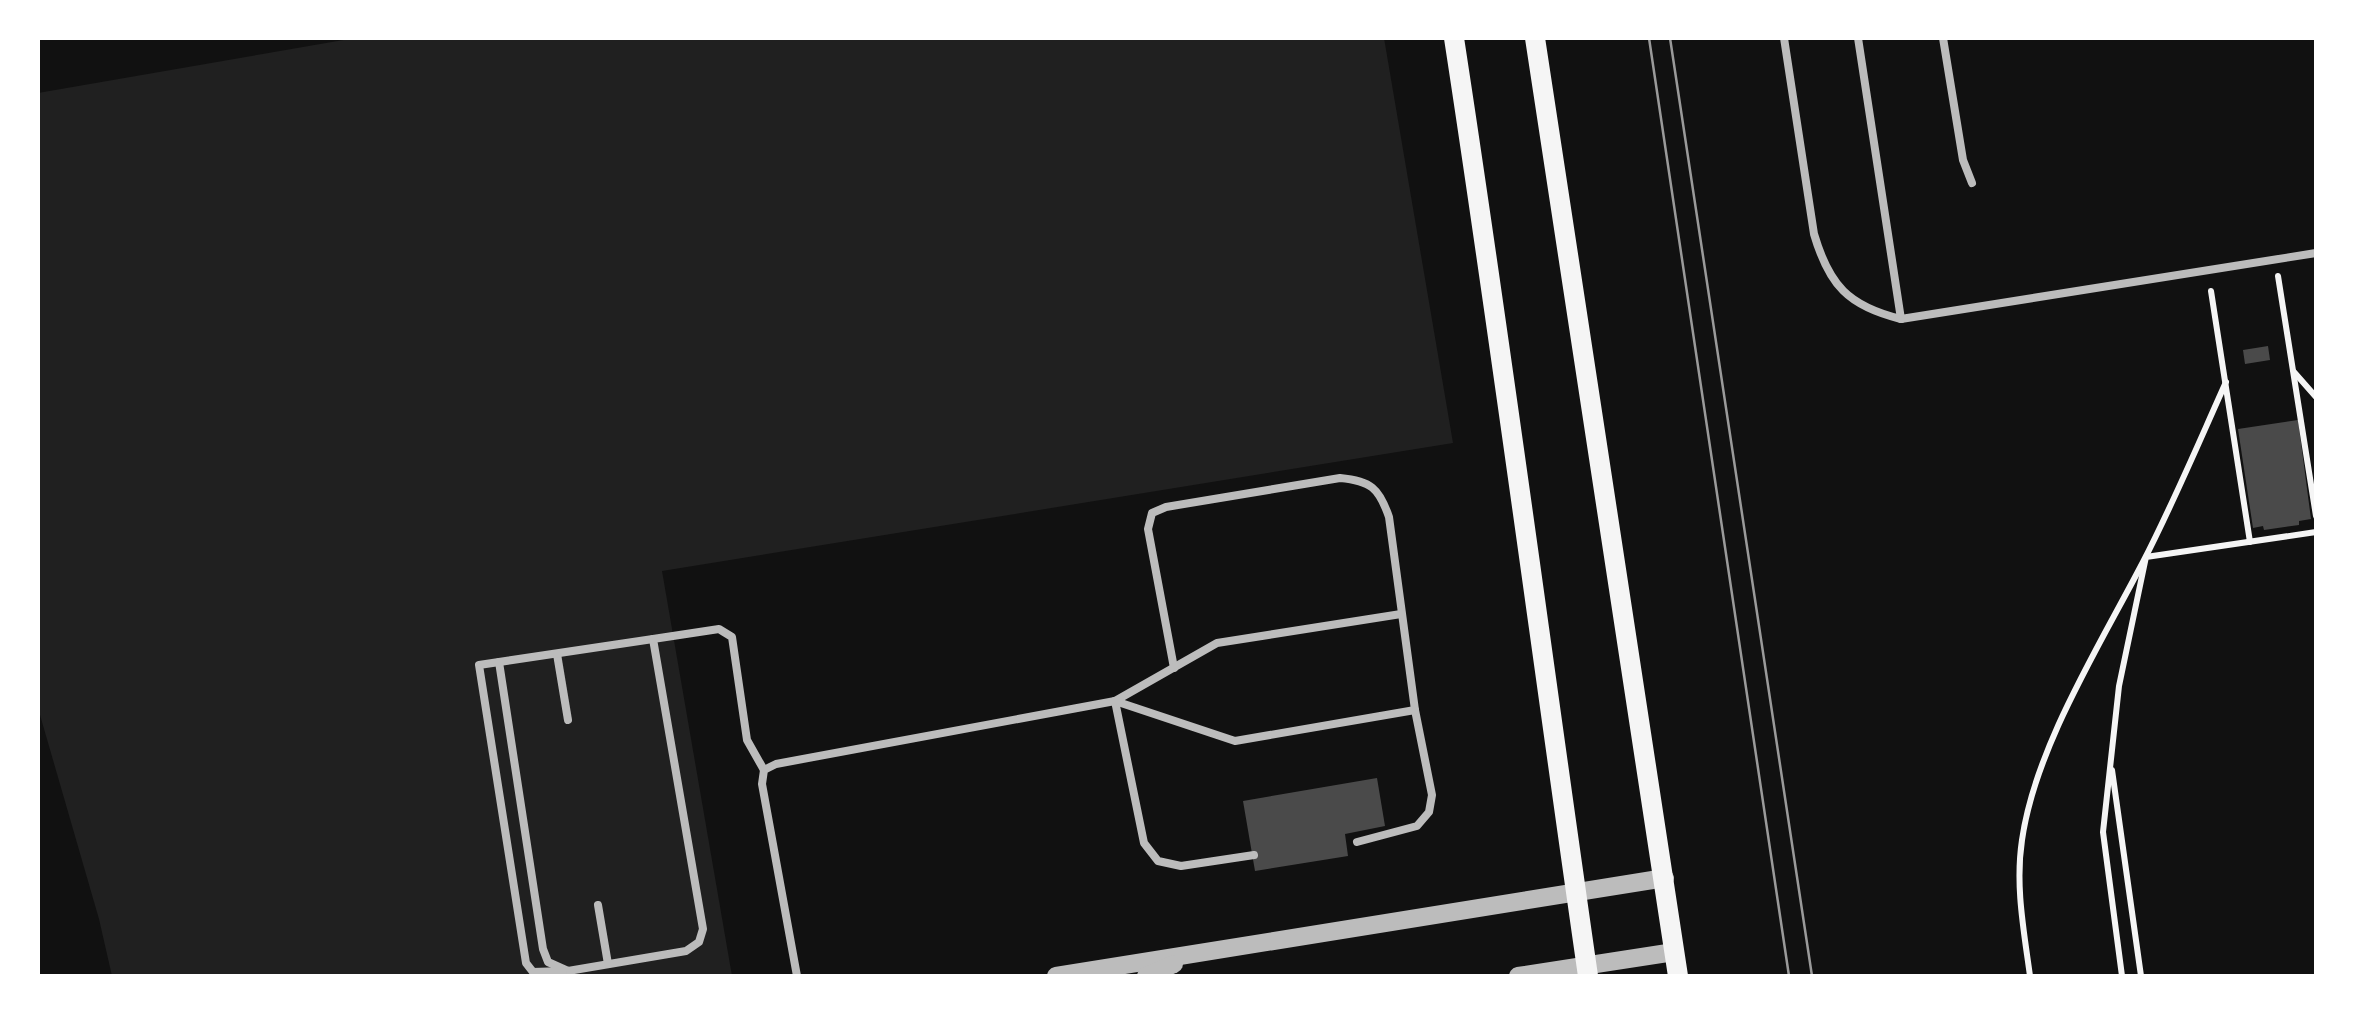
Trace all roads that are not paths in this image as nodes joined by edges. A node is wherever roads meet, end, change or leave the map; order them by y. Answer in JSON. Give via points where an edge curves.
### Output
{"nodes":[{"id":1,"x":1454,"y":38,"type":"edge"},
{"id":2,"x":1535,"y":38,"type":"edge"},
{"id":3,"x":1784,"y":38,"type":"edge"},
{"id":4,"x":1858,"y":38,"type":"edge"},
{"id":5,"x":1942,"y":38,"type":"edge"},
{"id":6,"x":1972,"y":183,"type":"dead end"},
{"id":7,"x":2316,"y":254,"type":"edge"},
{"id":8,"x":1901,"y":319,"type":"junction"},
{"id":9,"x":1401,"y":614,"type":"junction"},
{"id":10,"x":653,"y":639,"type":"junction"},
{"id":11,"x":557,"y":654,"type":"junction"},
{"id":12,"x":499,"y":662,"type":"junction"},
{"id":13,"x":1174,"y":668,"type":"junction"},
{"id":14,"x":1115,"y":701,"type":"junction"},
{"id":15,"x":1415,"y":710,"type":"junction"},
{"id":16,"x":568,"y":720,"type":"dead end"},
{"id":17,"x":764,"y":770,"type":"junction"},
{"id":18,"x":1357,"y":842,"type":"dead end"},
{"id":19,"x":1254,"y":855,"type":"dead end"},
{"id":20,"x":1664,"y":878,"type":"junction"},
{"id":21,"x":1575,"y":894,"type":"junction"},
{"id":22,"x":598,"y":905,"type":"dead end"},
{"id":23,"x":1674,"y":952,"type":"junction"},
{"id":24,"x":1198,"y":954,"type":"junction"},
{"id":25,"x":608,"y":964,"type":"junction"},
{"id":26,"x":568,"y":970,"type":"junction"},
{"id":27,"x":1587,"y":971,"type":"edge"},
{"id":28,"x":797,"y":976,"type":"edge"},
{"id":29,"x":1056,"y":976,"type":"edge"},
{"id":30,"x":1146,"y":976,"type":"edge"},
{"id":31,"x":1518,"y":976,"type":"edge"},
{"id":32,"x":1678,"y":976,"type":"edge"}],
"edges":[{"from":1,"to":21,"type":"main road"},
{"from":2,"to":20,"type":"main road"},
{"from":3,"to":8,"type":"lane","via":[[1823,264],[1858,304]]},
{"from":4,"to":8,"type":"lane"},
{"from":5,"to":6,"type":"lane"},
{"from":7,"to":8,"type":"lane"},
{"from":9,"to":13,"type":"lane","via":[[1217,643]]},
{"from":9,"to":13,"type":"lane","via":[[1389,518],[1382,496],[1364,480],[1340,478],[1166,506],[1152,513],[1148,529]]},
{"from":9,"to":15,"type":"lane"},
{"from":10,"to":11,"type":"lane"},
{"from":10,"to":17,"type":"lane","via":[[719,629],[732,637],[747,740]]},
{"from":10,"to":25,"type":"lane","via":[[703,929],[686,951]]},
{"from":11,"to":12,"type":"lane"},
{"from":11,"to":16,"type":"lane"},
{"from":12,"to":26,"type":"lane","via":[[542,949],[548,962]]},
{"from":12,"to":26,"type":"lane","via":[[479,665],[526,963],[532,972]]},
{"from":13,"to":14,"type":"lane"},
{"from":14,"to":15,"type":"lane","via":[[1235,741]]},
{"from":14,"to":17,"type":"lane"},
{"from":14,"to":19,"type":"lane","via":[[1144,843],[1158,861],[1181,866]]},
{"from":15,"to":18,"type":"lane","via":[[1432,795],[1429,812],[1417,826]]},
{"from":17,"to":28,"type":"lane"},
{"from":20,"to":21,"type":"street"},
{"from":20,"to":23,"type":"main road"},
{"from":21,"to":24,"type":"street"},
{"from":21,"to":27,"type":"main road"},
{"from":22,"to":25,"type":"lane"},
{"from":23,"to":27,"type":"street"},
{"from":23,"to":32,"type":"main road"},
{"from":24,"to":29,"type":"street"},
{"from":24,"to":30,"type":"street"},
{"from":25,"to":26,"type":"lane"},
{"from":27,"to":31,"type":"street"}]}
